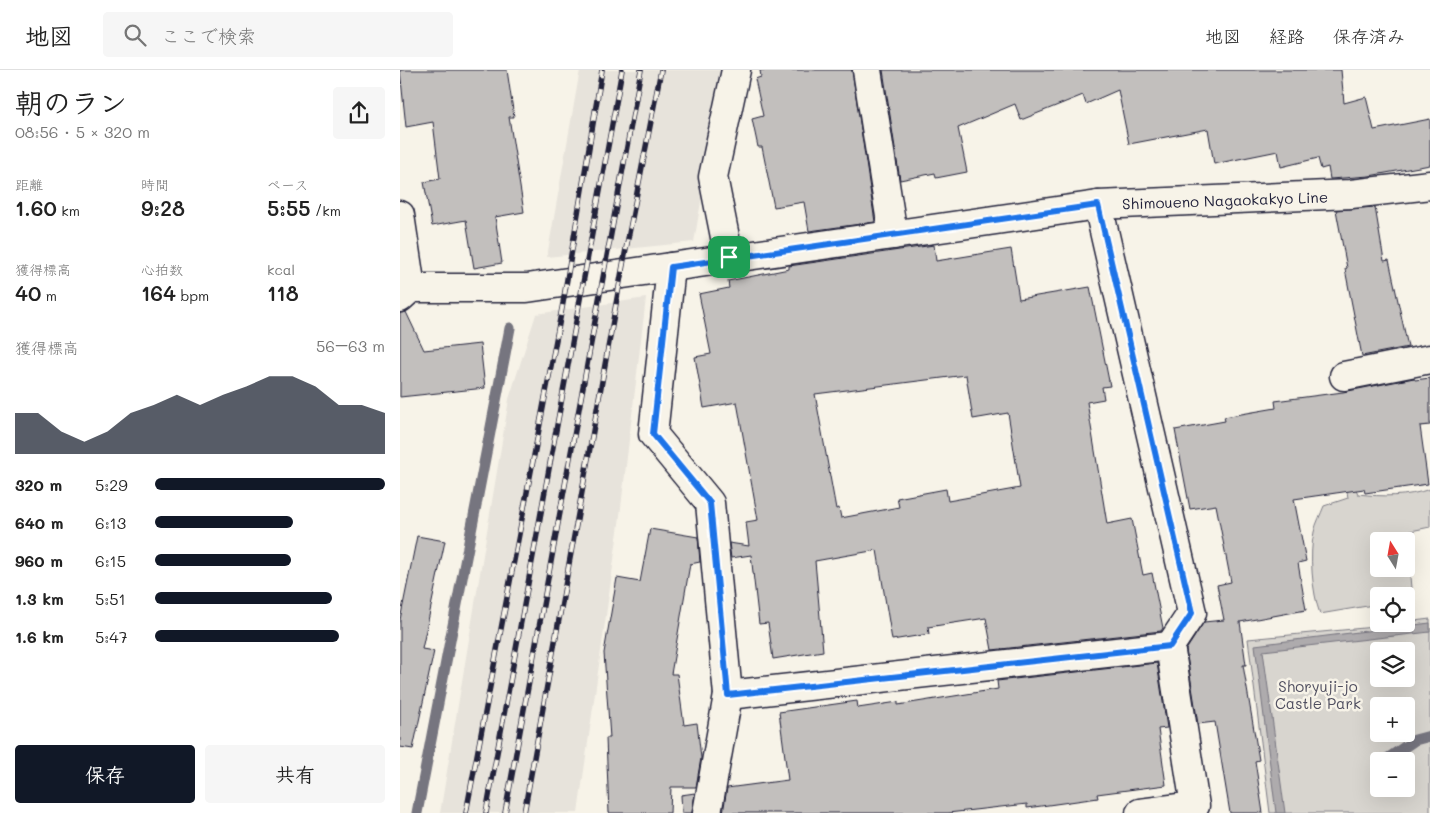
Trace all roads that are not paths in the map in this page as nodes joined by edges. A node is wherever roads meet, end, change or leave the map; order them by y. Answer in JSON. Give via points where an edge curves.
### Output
{"nodes":[{"id":1,"x":736,"y":70,"type":"edge"},
{"id":2,"x":867,"y":70,"type":"edge"},
{"id":3,"x":1430,"y":185,"type":"edge"},
{"id":4,"x":1098,"y":205,"type":"junction"},
{"id":5,"x":400,"y":215,"type":"edge"},
{"id":6,"x":893,"y":235,"type":"junction"},
{"id":7,"x":402,"y":245,"type":"edge"},
{"id":8,"x":729,"y":257,"type":"junction"},
{"id":9,"x":671,"y":267,"type":"junction"},
{"id":10,"x":405,"y":293,"type":"edge"},
{"id":11,"x":1430,"y":359,"type":"edge"},
{"id":12,"x":1344,"y":376,"type":"dead end"},
{"id":13,"x":1170,"y":646,"type":"junction"},
{"id":14,"x":728,"y":695,"type":"junction"},
{"id":15,"x":707,"y":813,"type":"edge"},
{"id":16,"x":1140,"y":813,"type":"edge"}],
"edges":[{"from":1,"to":8,"type":"street","via":[[713,177]]},
{"from":2,"to":6,"type":"street"},
{"from":3,"to":4,"type":"street","name":"Shimoueno Nagaokakyo Line","via":[[1352,194]]},
{"from":4,"to":6,"type":"street","name":"Shimoueno Nagaokakyo Line"},
{"from":4,"to":13,"type":"street","via":[[1192,613]]},
{"from":5,"to":7,"type":"street"},
{"from":6,"to":8,"type":"street","name":"Shimoueno Nagaokakyo Line"},
{"from":7,"to":10,"type":"street"},
{"from":8,"to":9,"type":"street","name":"Shimoueno Nagaokakyo Line"},
{"from":9,"to":10,"type":"street","name":"Shimoueno Nagaokakyo Line","via":[[527,288]]},
{"from":9,"to":14,"type":"street","via":[[653,434],[710,503]]},
{"from":11,"to":12,"type":"street"},
{"from":13,"to":14,"type":"street"},
{"from":13,"to":16,"type":"street","via":[[1195,806]]},
{"from":14,"to":15,"type":"street"}]}
